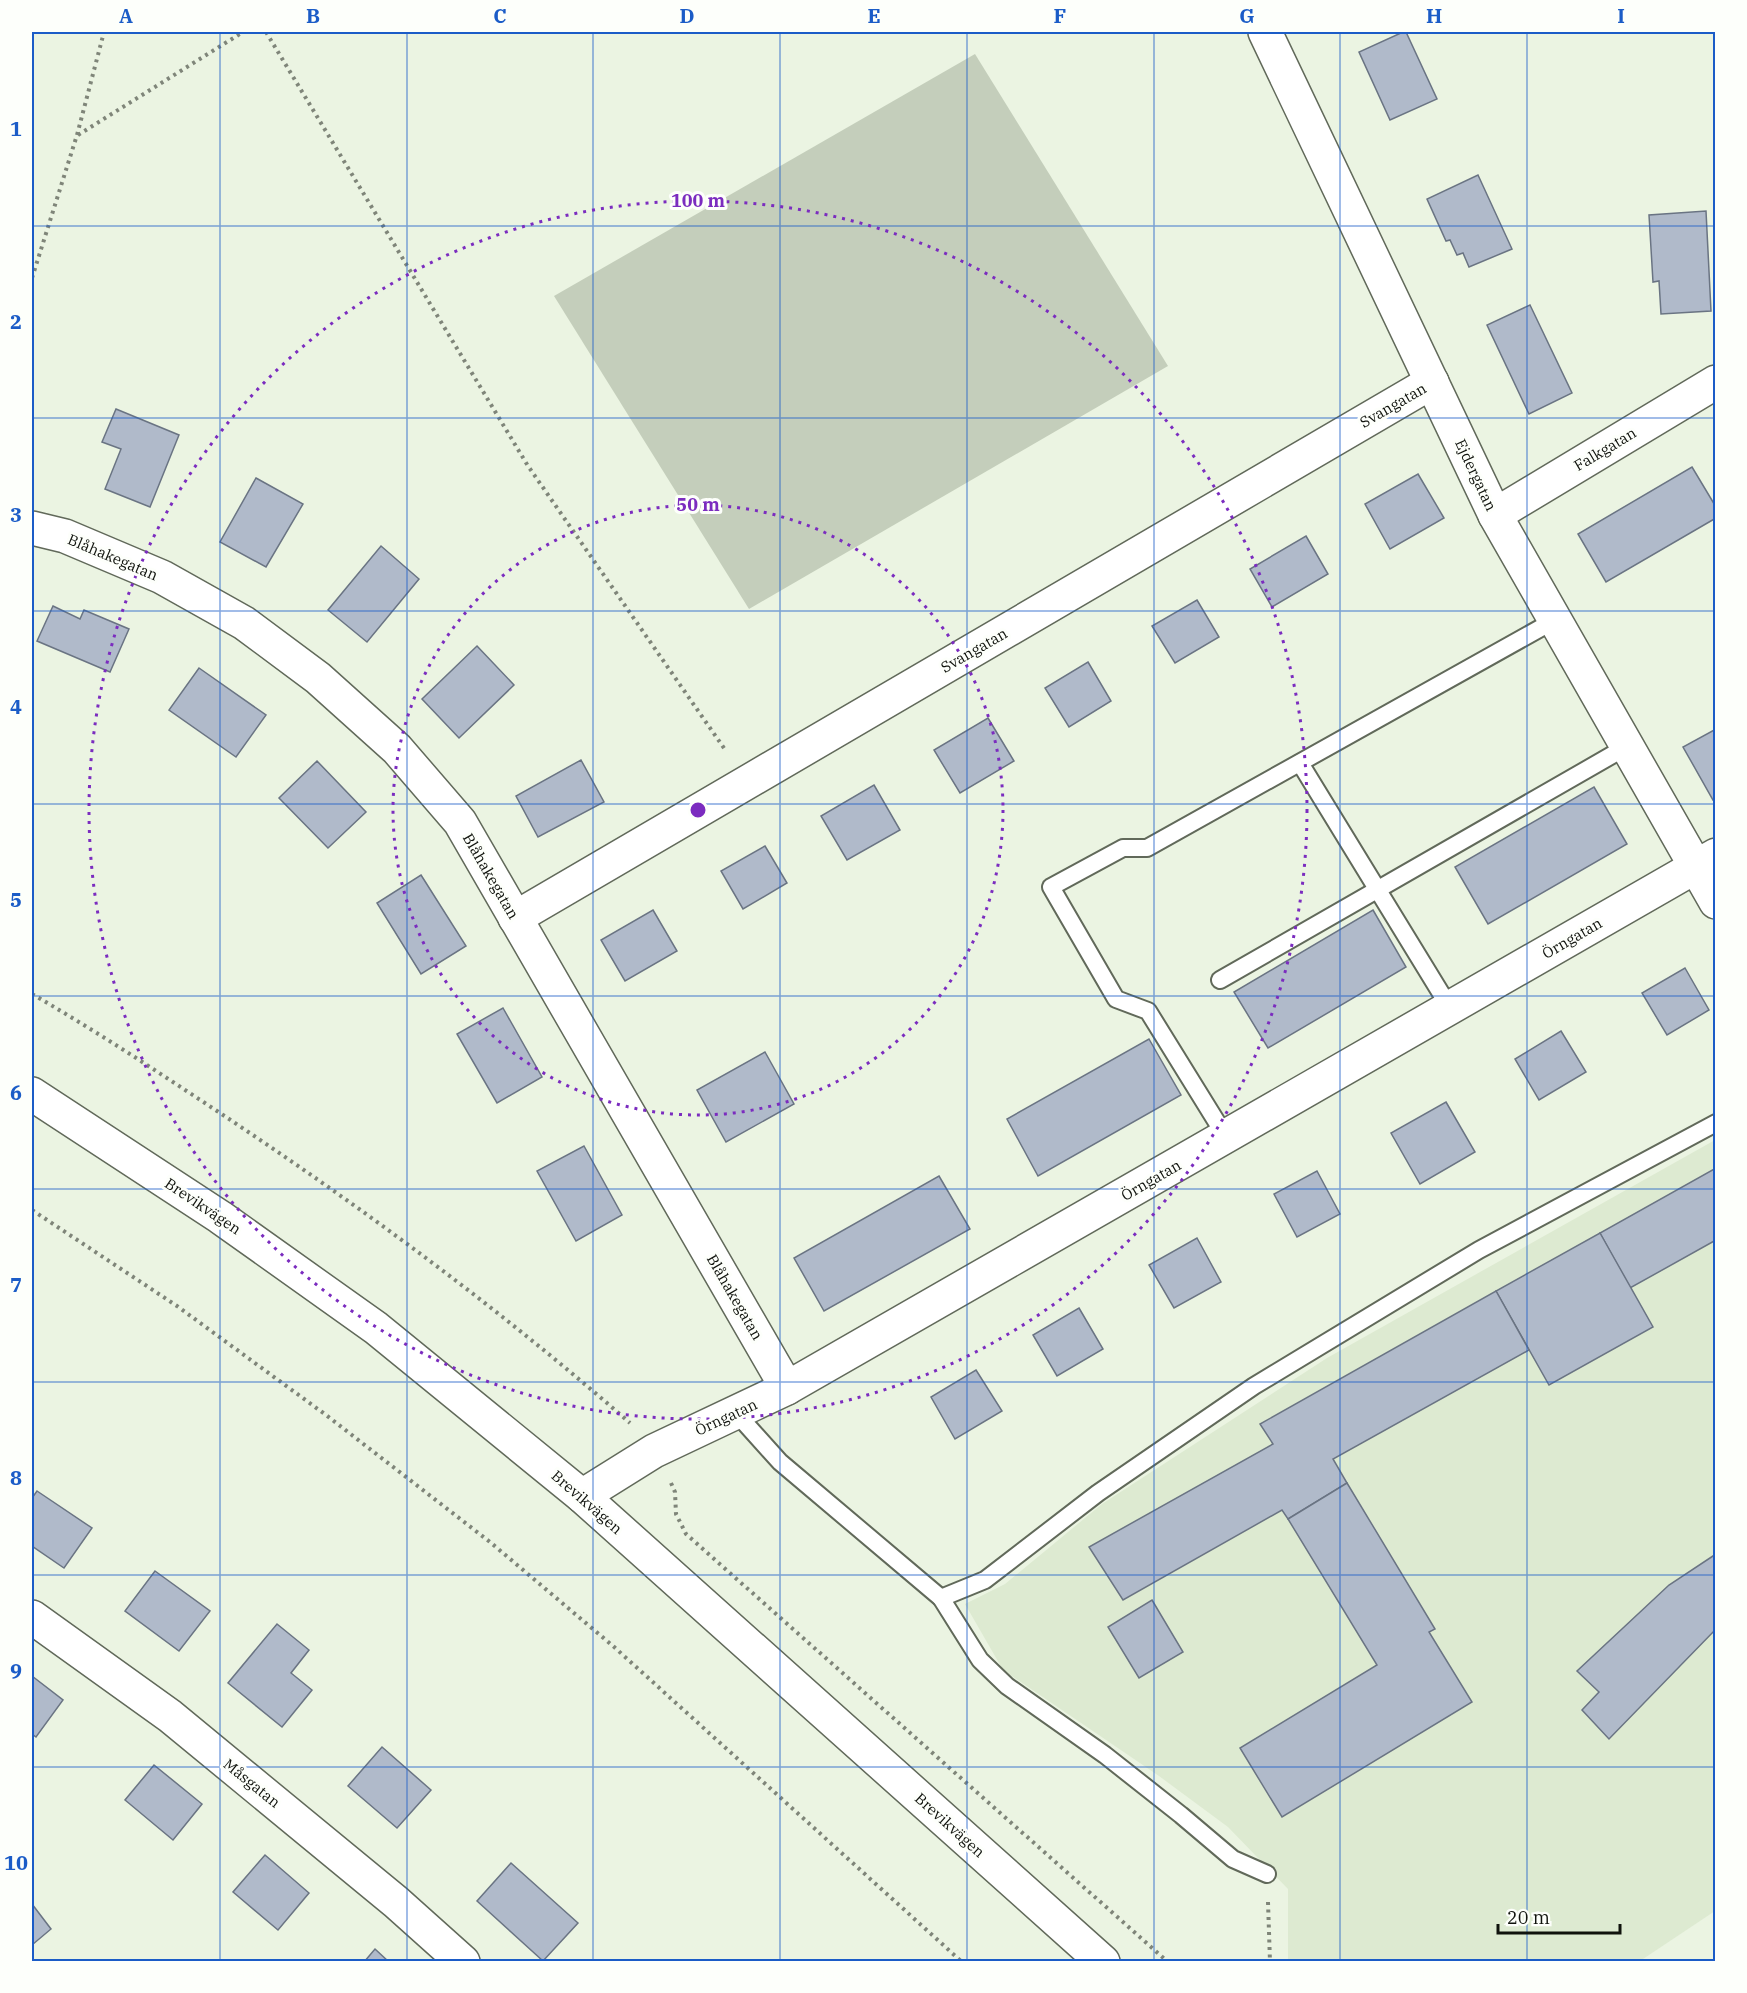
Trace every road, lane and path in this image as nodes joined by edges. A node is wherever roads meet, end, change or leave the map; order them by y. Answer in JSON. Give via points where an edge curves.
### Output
{"nodes":[{"id":1,"x":105,"y":32,"type":"edge"},
{"id":2,"x":243,"y":32,"type":"edge"},
{"id":3,"x":266,"y":32,"type":"edge"},
{"id":4,"x":1265,"y":32,"type":"edge"},
{"id":5,"x":77,"y":135,"type":"junction"},
{"id":6,"x":32,"y":278,"type":"edge"},
{"id":7,"x":1432,"y":382,"type":"junction"},
{"id":8,"x":1716,"y":382,"type":"edge"},
{"id":9,"x":1495,"y":515,"type":"junction"},
{"id":10,"x":32,"y":528,"type":"edge"},
{"id":11,"x":1554,"y":620,"type":"junction"},
{"id":12,"x":1626,"y":747,"type":"junction"},
{"id":13,"x":1300,"y":763,"type":"junction"},
{"id":14,"x":748,"y":782,"type":"junction"},
{"id":15,"x":1705,"y":861,"type":"edge"},
{"id":16,"x":1378,"y":889,"type":"junction"},
{"id":17,"x":1716,"y":902,"type":"edge"},
{"id":18,"x":515,"y":918,"type":"junction"},
{"id":19,"x":1220,"y":980,"type":"dead end"},
{"id":20,"x":1450,"y":1008,"type":"junction"},
{"id":21,"x":32,"y":1094,"type":"edge"},
{"id":22,"x":1716,"y":1123,"type":"edge"},
{"id":23,"x":1226,"y":1137,"type":"junction"},
{"id":24,"x":32,"y":1210,"type":"edge"},
{"id":25,"x":787,"y":1388,"type":"junction"},
{"id":26,"x":735,"y":1412,"type":"junction"},
{"id":27,"x":582,"y":1496,"type":"junction"},
{"id":28,"x":940,"y":1598,"type":"junction"},
{"id":29,"x":32,"y":1617,"type":"edge"},
{"id":30,"x":1267,"y":1874,"type":"joint"},
{"id":31,"x":463,"y":1962,"type":"edge"},
{"id":32,"x":962,"y":1962,"type":"edge"},
{"id":33,"x":1103,"y":1962,"type":"edge"},
{"id":34,"x":1270,"y":1962,"type":"edge"}],
"edges":[{"from":1,"to":5,"type":"path"},
{"from":2,"to":5,"type":"path"},
{"from":3,"to":14,"type":"path","via":[[528,466]]},
{"from":4,"to":7,"type":"street","name":"Ejdergatan"},
{"from":5,"to":6,"type":"path"},
{"from":7,"to":9,"type":"street","name":"Ejdergatan"},
{"from":7,"to":14,"type":"street","name":"Svangatan"},
{"from":8,"to":9,"type":"street","name":"Falkgatan"},
{"from":9,"to":11,"type":"street","name":"Ejdergatan"},
{"from":10,"to":18,"type":"street","name":"Blåhakegatan","via":[[65,536],[162,577],[244,623],[318,678],[397,749],[460,822]]},
{"from":11,"to":12,"type":"street","name":"Ejdergatan"},
{"from":11,"to":13,"type":"lane"},
{"from":12,"to":15,"type":"street","name":"Ejdergatan"},
{"from":12,"to":16,"type":"lane"},
{"from":13,"to":16,"type":"lane"},
{"from":13,"to":23,"type":"lane","via":[[1147,848],[1123,848],[1051,887],[1116,999],[1148,1011]]},
{"from":14,"to":18,"type":"street","name":"Svangatan"},
{"from":15,"to":17,"type":"street","name":"Ejdergatan"},
{"from":15,"to":20,"type":"street","name":"Örngatan"},
{"from":16,"to":19,"type":"lane"},
{"from":16,"to":20,"type":"lane"},
{"from":18,"to":25,"type":"street","name":"Blåhakegatan"},
{"from":20,"to":23,"type":"street","name":"Örngatan"},
{"from":21,"to":27,"type":"street","name":"Brevikvägen","via":[[220,1217],[376,1328]]},
{"from":22,"to":28,"type":"lane","via":[[1479,1250],[1264,1380],[1098,1493],[986,1580]]},
{"from":23,"to":25,"type":"street","name":"Örngatan"},
{"from":24,"to":32,"type":"path","via":[[177,1306],[326,1414],[490,1542],[613,1646]]},
{"from":25,"to":26,"type":"street","name":"Örngatan"},
{"from":26,"to":27,"type":"street","name":"Örngatan","via":[[654,1451]]},
{"from":26,"to":28,"type":"lane","via":[[780,1462]]},
{"from":27,"to":33,"type":"street","name":"Brevikvägen"},
{"from":28,"to":30,"type":"lane","via":[[980,1660],[1007,1686],[1105,1755],[1233,1859]]},
{"from":29,"to":31,"type":"street","name":"Måsgatan","via":[[170,1716]]},
{"from":30,"to":34,"type":"path"}]}
